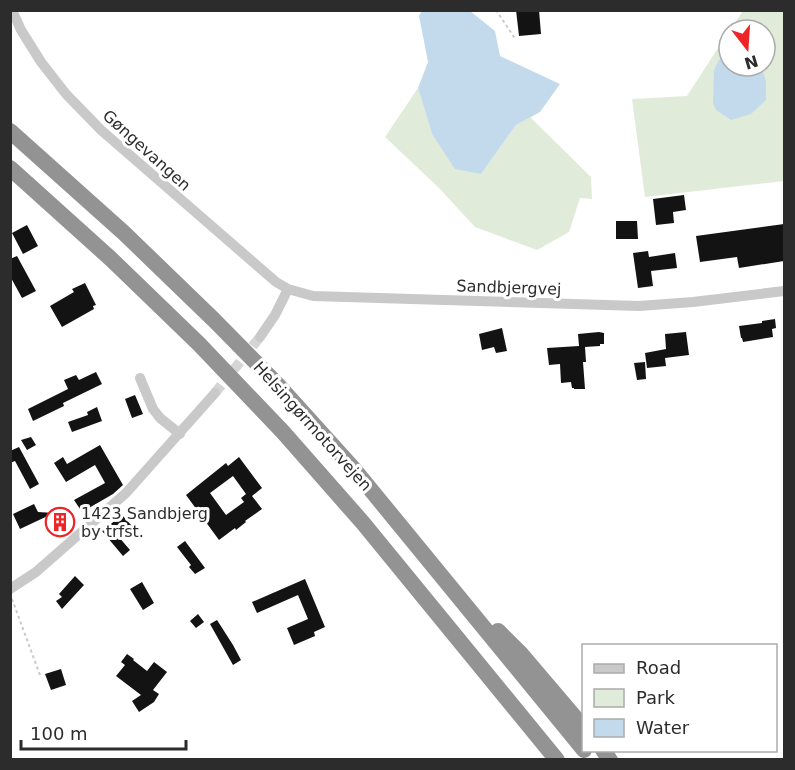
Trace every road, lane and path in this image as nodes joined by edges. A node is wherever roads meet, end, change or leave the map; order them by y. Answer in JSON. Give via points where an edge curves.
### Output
{"nodes":[{"id":1,"x":12,"y":10,"type":"edge"},
{"id":2,"x":496,"y":10,"type":"edge"},
{"id":3,"x":516,"y":40,"type":"dead end"},
{"id":4,"x":10,"y":131,"type":"edge"},
{"id":5,"x":10,"y":168,"type":"edge"},
{"id":6,"x":288,"y":289,"type":"junction"},
{"id":7,"x":784,"y":291,"type":"edge"},
{"id":8,"x":260,"y":337,"type":"tunnel mouth"},
{"id":9,"x":140,"y":378,"type":"dead end"},
{"id":10,"x":215,"y":393,"type":"tunnel mouth"},
{"id":11,"x":180,"y":434,"type":"junction"},
{"id":12,"x":447,"y":583,"type":"junction"},
{"id":13,"x":10,"y":589,"type":"edge"},
{"id":14,"x":10,"y":596,"type":"edge"},
{"id":15,"x":40,"y":675,"type":"dead end"},
{"id":16,"x":582,"y":726,"type":"edge"},
{"id":17,"x":582,"y":748,"type":"edge"},
{"id":18,"x":555,"y":758,"type":"edge"}],
"edges":[{"from":1,"to":6,"type":"street","name":"Gøngevangen","via":[[41,62],[101,130]]},
{"from":2,"to":3,"type":"path"},
{"from":4,"to":12,"type":"highway","name":"Helsingørmotorvejen","via":[[124,233],[262,369],[353,468]]},
{"from":5,"to":18,"type":"highway","name":"Helsingørmotorvejen","via":[[191,336],[283,432],[363,523]]},
{"from":6,"to":7,"type":"street","name":"Sandbjergvej","via":[[313,296],[639,306]]},
{"from":6,"to":8,"type":"street"},
{"from":9,"to":11,"type":"street","via":[[153,409]]},
{"from":10,"to":11,"type":"street"},
{"from":11,"to":13,"type":"street","via":[[126,493],[36,572]]},
{"from":12,"to":16,"type":"highway","via":[[521,654]]},
{"from":12,"to":17,"type":"highway","name":"Helsingørmotorvejen"},
{"from":14,"to":15,"type":"path"}]}
